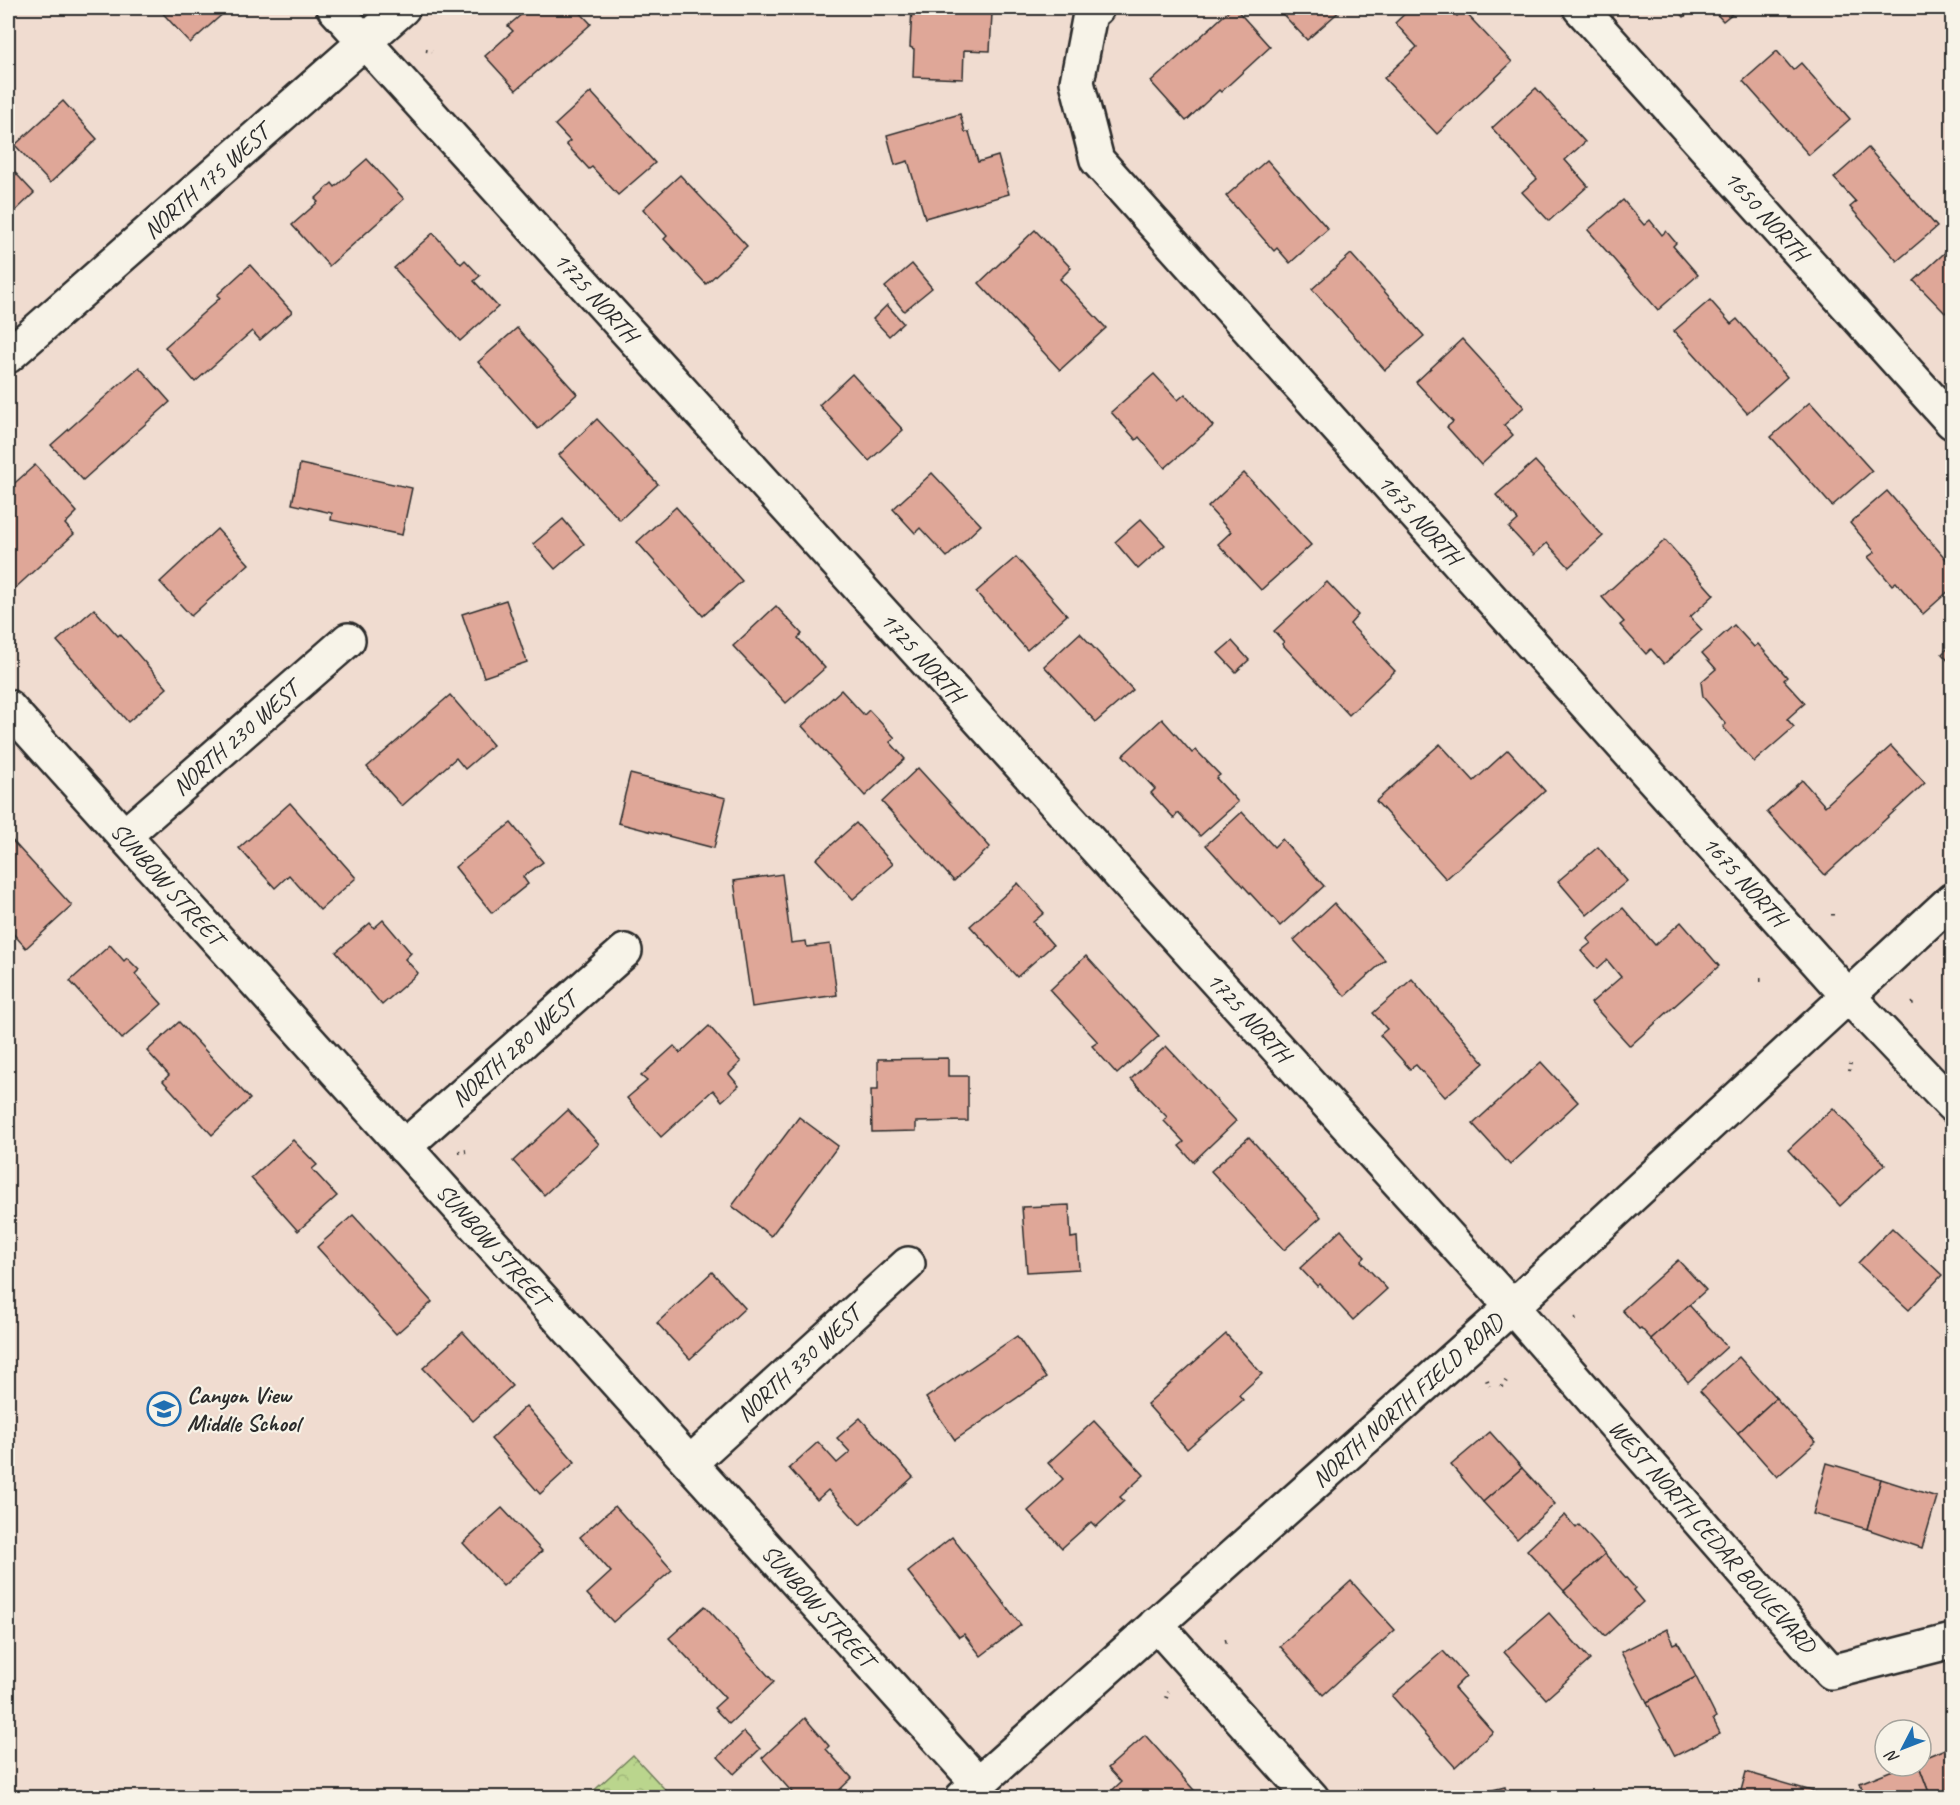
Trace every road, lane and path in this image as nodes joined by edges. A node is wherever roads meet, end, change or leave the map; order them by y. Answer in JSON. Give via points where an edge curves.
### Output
{"nodes":[{"id":1,"x":334,"y":8,"type":"edge"},
{"id":2,"x":403,"y":8,"type":"edge"},
{"id":3,"x":1096,"y":8,"type":"edge"},
{"id":4,"x":1580,"y":8,"type":"edge"},
{"id":5,"x":364,"y":42,"type":"junction"},
{"id":6,"x":426,"y":50,"type":"dead end"},
{"id":7,"x":432,"y":51,"type":"dead end"},
{"id":8,"x":8,"y":356,"type":"edge"},
{"id":9,"x":1953,"y":422,"type":"edge"},
{"id":10,"x":348,"y":640,"type":"dead end"},
{"id":11,"x":8,"y":707,"type":"edge"},
{"id":12,"x":124,"y":836,"type":"junction"},
{"id":13,"x":1953,"y":900,"type":"edge"},
{"id":14,"x":625,"y":951,"type":"dead end"},
{"id":15,"x":1848,"y":996,"type":"junction"},
{"id":16,"x":1850,"y":1064,"type":"dead end"},
{"id":17,"x":1849,"y":1071,"type":"dead end"},
{"id":18,"x":1953,"y":1106,"type":"edge"},
{"id":19,"x":404,"y":1148,"type":"junction"},
{"id":20,"x":466,"y":1151,"type":"dead end"},
{"id":21,"x":459,"y":1152,"type":"dead end"},
{"id":22,"x":908,"y":1264,"type":"dead end"},
{"id":23,"x":1512,"y":1307,"type":"junction"},
{"id":24,"x":1580,"y":1318,"type":"dead end"},
{"id":25,"x":1575,"y":1319,"type":"dead end"},
{"id":26,"x":1487,"y":1380,"type":"dead end"},
{"id":27,"x":1506,"y":1381,"type":"dead end"},
{"id":28,"x":1489,"y":1386,"type":"dead end"},
{"id":29,"x":1502,"y":1387,"type":"dead end"},
{"id":30,"x":690,"y":1463,"type":"junction"},
{"id":31,"x":1155,"y":1624,"type":"junction"},
{"id":32,"x":1953,"y":1641,"type":"edge"},
{"id":33,"x":1168,"y":1692,"type":"dead end"},
{"id":34,"x":1166,"y":1698,"type":"dead end"},
{"id":35,"x":970,"y":1790,"type":"edge"},
{"id":36,"x":1312,"y":1797,"type":"edge"}],
"edges":[{"from":1,"to":5,"type":"street","name":"1725 NORTH"},
{"from":2,"to":5,"type":"street","name":"NORTH 175 WEST"},
{"from":3,"to":15,"type":"street","name":"1675 NORTH","via":[[1090,14],[1077,82],[1097,160]]},
{"from":4,"to":9,"type":"street","name":"1650 NORTH"},
{"from":5,"to":8,"type":"street","name":"NORTH 175 WEST"},
{"from":5,"to":23,"type":"street","name":"1725 NORTH"},
{"from":6,"to":7,"type":"path"},
{"from":10,"to":12,"type":"street","name":"NORTH 230 WEST"},
{"from":11,"to":12,"type":"street","name":"SUNBOW STREET"},
{"from":12,"to":19,"type":"street","name":"SUNBOW STREET"},
{"from":13,"to":15,"type":"street","name":"NORTH NORTH FIELD ROAD"},
{"from":14,"to":19,"type":"street","name":"NORTH 280 WEST"},
{"from":15,"to":18,"type":"street","name":"1675 NORTH"},
{"from":15,"to":23,"type":"street","name":"NORTH NORTH FIELD ROAD"},
{"from":16,"to":17,"type":"path"},
{"from":19,"to":30,"type":"street","name":"SUNBOW STREET"},
{"from":20,"to":21,"type":"path"},
{"from":22,"to":30,"type":"street","name":"NORTH 330 WEST"},
{"from":23,"to":31,"type":"street","name":"NORTH NORTH FIELD ROAD"},
{"from":23,"to":32,"type":"street","name":"WEST NORTH CEDAR BOULEVARD","via":[[1831,1672]]},
{"from":24,"to":25,"type":"path"},
{"from":26,"to":28,"type":"path"},
{"from":27,"to":29,"type":"path"},
{"from":30,"to":35,"type":"street","name":"SUNBOW STREET"},
{"from":31,"to":35,"type":"street","name":"NORTH NORTH FIELD ROAD"},
{"from":31,"to":36,"type":"street"},
{"from":33,"to":34,"type":"path"}]}
